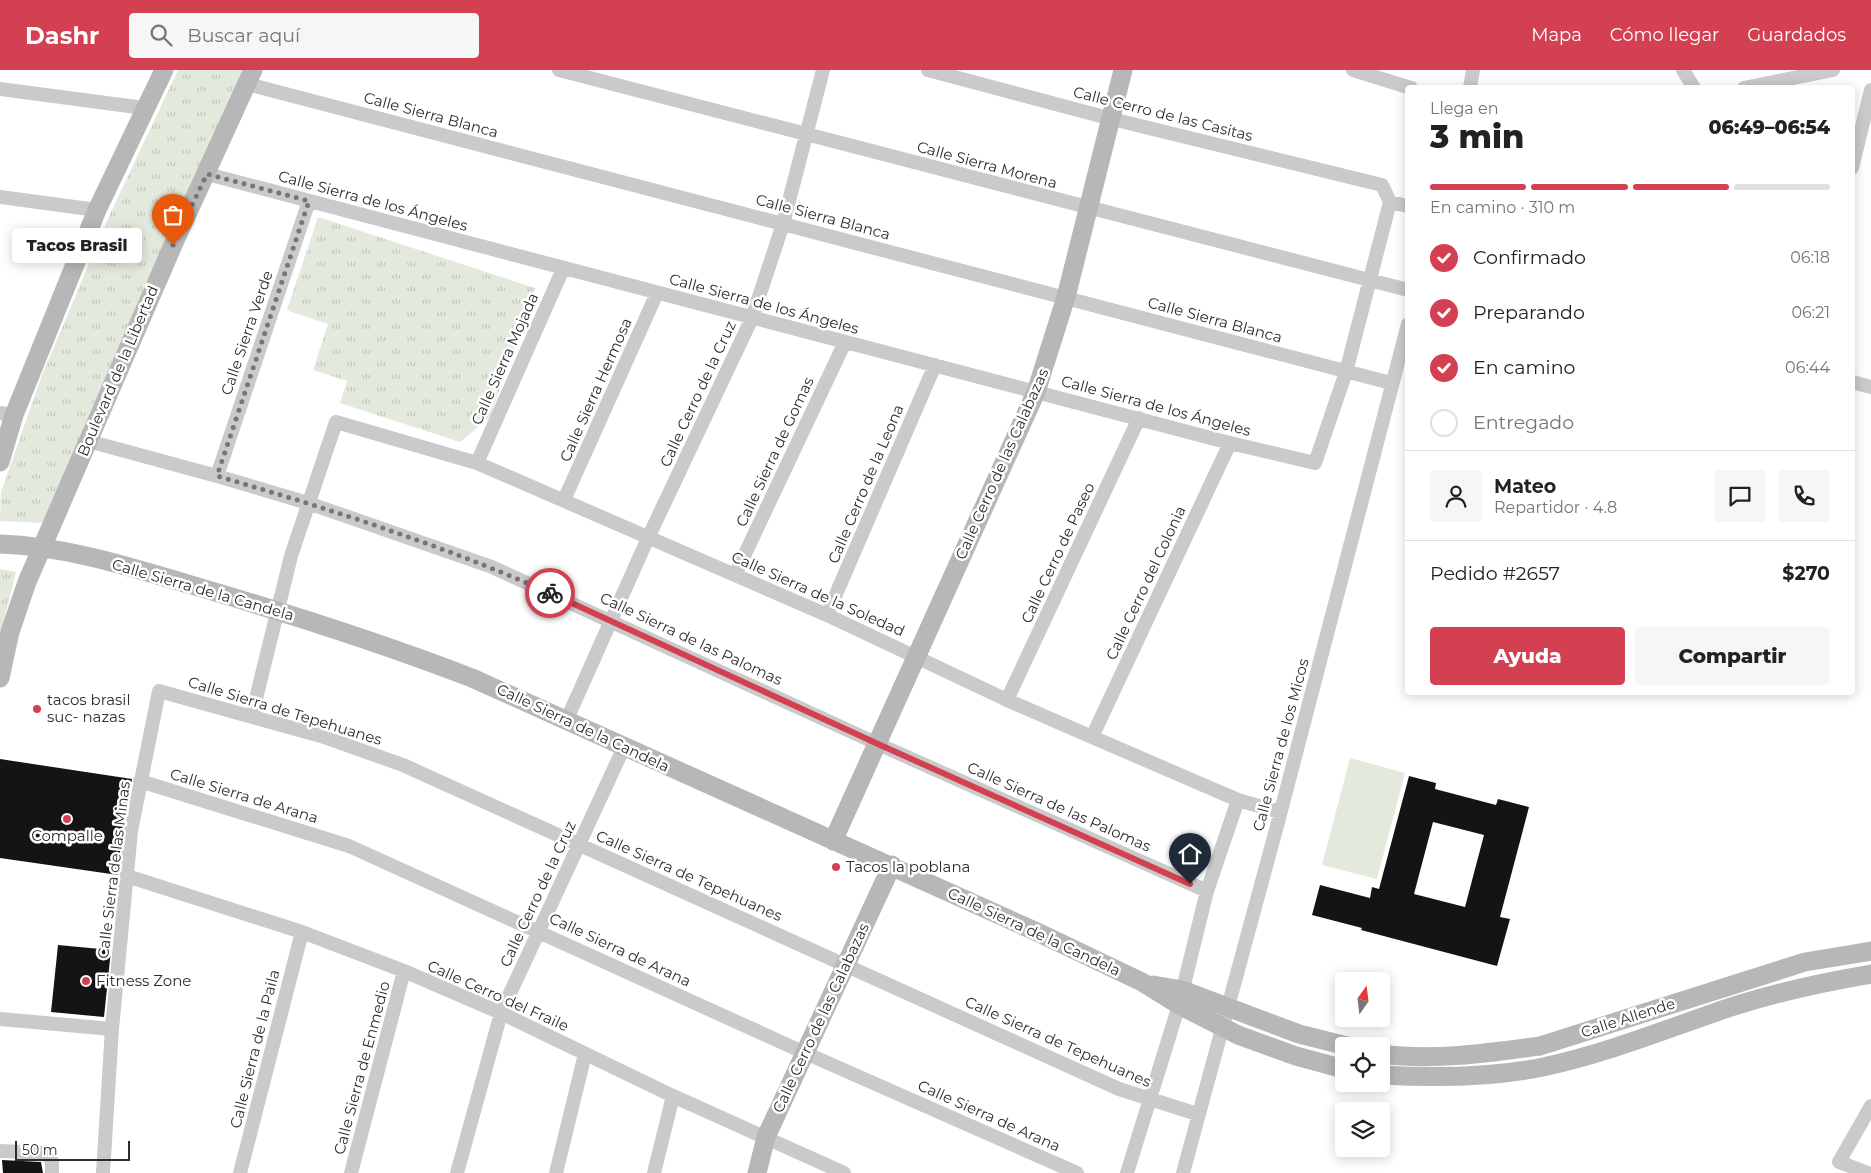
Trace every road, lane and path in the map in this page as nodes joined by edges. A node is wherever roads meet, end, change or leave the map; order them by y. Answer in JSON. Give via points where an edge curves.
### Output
{"nodes":[{"id":1,"x":164,"y":70,"type":"edge"},
{"id":2,"x":559,"y":70,"type":"edge"},
{"id":3,"x":823,"y":70,"type":"edge"},
{"id":4,"x":928,"y":70,"type":"edge"},
{"id":5,"x":1123,"y":70,"type":"edge"},
{"id":6,"x":1355,"y":70,"type":"edge"},
{"id":7,"x":1474,"y":70,"type":"edge"},
{"id":8,"x":1684,"y":70,"type":"edge"},
{"id":9,"x":1833,"y":70,"type":"edge"},
{"id":10,"x":250,"y":77,"type":"edge"},
{"id":11,"x":1471,"y":85,"type":"edge"},
{"id":12,"x":1692,"y":85,"type":"edge"},
{"id":13,"x":1759,"y":85,"type":"edge"},
{"id":14,"x":1405,"y":86,"type":"edge"},
{"id":15,"x":0,"y":89,"type":"edge"},
{"id":16,"x":1871,"y":90,"type":"edge"},
{"id":17,"x":144,"y":108,"type":"junction"},
{"id":18,"x":1112,"y":119,"type":"junction"},
{"id":19,"x":807,"y":135,"type":"junction"},
{"id":20,"x":1855,"y":156,"type":"edge"},
{"id":21,"x":207,"y":174,"type":"junction"},
{"id":22,"x":0,"y":196,"type":"edge"},
{"id":23,"x":1388,"y":197,"type":"junction"},
{"id":24,"x":309,"y":201,"type":"junction"},
{"id":25,"x":1405,"y":205,"type":"edge"},
{"id":26,"x":1089,"y":209,"type":"junction"},
{"id":27,"x":97,"y":210,"type":"junction"},
{"id":28,"x":783,"y":224,"type":"junction"},
{"id":29,"x":563,"y":269,"type":"junction"},
{"id":30,"x":1370,"y":280,"type":"junction"},
{"id":31,"x":1405,"y":289,"type":"edge"},
{"id":32,"x":656,"y":293,"type":"junction"},
{"id":33,"x":1066,"y":297,"type":"junction"},
{"id":34,"x":752,"y":318,"type":"junction"},
{"id":35,"x":1405,"y":334,"type":"edge"},
{"id":36,"x":845,"y":342,"type":"junction"},
{"id":37,"x":935,"y":365,"type":"junction"},
{"id":38,"x":1346,"y":372,"type":"junction"},
{"id":39,"x":1391,"y":383,"type":"junction"},
{"id":40,"x":1855,"y":383,"type":"edge"},
{"id":41,"x":1871,"y":387,"type":"edge"},
{"id":42,"x":1036,"y":392,"type":"junction"},
{"id":43,"x":7,"y":414,"type":"edge"},
{"id":44,"x":1139,"y":418,"type":"junction"},
{"id":45,"x":88,"y":441,"type":"junction"},
{"id":46,"x":1230,"y":443,"type":"junction"},
{"id":47,"x":0,"y":462,"type":"edge"},
{"id":48,"x":477,"y":463,"type":"junction"},
{"id":49,"x":217,"y":476,"type":"junction"},
{"id":50,"x":564,"y":500,"type":"junction"},
{"id":51,"x":308,"y":503,"type":"junction"},
{"id":52,"x":648,"y":538,"type":"junction"},
{"id":53,"x":0,"y":544,"type":"edge"},
{"id":54,"x":44,"y":547,"type":"junction"},
{"id":55,"x":735,"y":575,"type":"junction"},
{"id":56,"x":276,"y":610,"type":"junction"},
{"id":57,"x":827,"y":616,"type":"junction"},
{"id":58,"x":612,"y":620,"type":"junction"},
{"id":59,"x":916,"y":656,"type":"junction"},
{"id":60,"x":0,"y":678,"type":"edge"},
{"id":61,"x":158,"y":691,"type":"joint"},
{"id":62,"x":1008,"y":700,"type":"junction"},
{"id":63,"x":252,"y":715,"type":"junction"},
{"id":64,"x":567,"y":719,"type":"junction"},
{"id":65,"x":1092,"y":737,"type":"junction"},
{"id":66,"x":878,"y":744,"type":"junction"},
{"id":67,"x":624,"y":747,"type":"junction"},
{"id":68,"x":140,"y":780,"type":"junction"},
{"id":69,"x":1238,"y":800,"type":"junction"},
{"id":70,"x":1280,"y":812,"type":"junction"},
{"id":71,"x":833,"y":841,"type":"junction"},
{"id":72,"x":579,"y":844,"type":"junction"},
{"id":73,"x":892,"y":865,"type":"junction"},
{"id":74,"x":127,"y":876,"type":"junction"},
{"id":75,"x":1207,"y":891,"type":"junction"},
{"id":76,"x":538,"y":930,"type":"junction"},
{"id":77,"x":302,"y":932,"type":"junction"},
{"id":78,"x":1871,"y":951,"type":"edge"},
{"id":79,"x":845,"y":964,"type":"junction"},
{"id":80,"x":404,"y":972,"type":"junction"},
{"id":81,"x":1871,"y":974,"type":"edge"},
{"id":82,"x":1180,"y":998,"type":"junction"},
{"id":83,"x":1227,"y":1007,"type":"junction"},
{"id":84,"x":501,"y":1013,"type":"junction"},
{"id":85,"x":0,"y":1019,"type":"edge"},
{"id":86,"x":1221,"y":1026,"type":"junction"},
{"id":87,"x":112,"y":1029,"type":"junction"},
{"id":88,"x":1335,"y":1043,"type":"edge"},
{"id":89,"x":803,"y":1052,"type":"junction"},
{"id":90,"x":585,"y":1054,"type":"junction"},
{"id":91,"x":1390,"y":1054,"type":"edge"},
{"id":92,"x":1335,"y":1066,"type":"edge"},
{"id":93,"x":1390,"y":1075,"type":"edge"},
{"id":94,"x":673,"y":1096,"type":"junction"},
{"id":95,"x":1149,"y":1100,"type":"junction"},
{"id":96,"x":1871,"y":1106,"type":"edge"},
{"id":97,"x":1197,"y":1114,"type":"junction"},
{"id":98,"x":766,"y":1137,"type":"junction"},
{"id":99,"x":0,"y":1151,"type":"edge"},
{"id":100,"x":52,"y":1173,"type":"edge"},
{"id":101,"x":103,"y":1173,"type":"edge"},
{"id":102,"x":240,"y":1173,"type":"edge"},
{"id":103,"x":351,"y":1173,"type":"edge"},
{"id":104,"x":457,"y":1173,"type":"edge"},
{"id":105,"x":556,"y":1173,"type":"edge"},
{"id":106,"x":654,"y":1173,"type":"edge"},
{"id":107,"x":757,"y":1173,"type":"edge"},
{"id":108,"x":844,"y":1173,"type":"edge"},
{"id":109,"x":1078,"y":1173,"type":"edge"},
{"id":110,"x":1127,"y":1173,"type":"edge"},
{"id":111,"x":1182,"y":1173,"type":"edge"},
{"id":112,"x":1868,"y":1173,"type":"edge"}],
"edges":[{"from":1,"to":17,"type":"street"},
{"from":2,"to":19,"type":"street","name":"Calle Sierra Morena"},
{"from":3,"to":19,"type":"street","name":"Calle Cerro de la Cruz"},
{"from":4,"to":18,"type":"street","name":"Calle Cerro de las Casitas"},
{"from":5,"to":18,"type":"street","name":"Calle Cerro de las Calabazas"},
{"from":6,"to":14,"type":"street"},
{"from":7,"to":11,"type":"street"},
{"from":8,"to":12,"type":"street"},
{"from":9,"to":13,"type":"street"},
{"from":10,"to":21,"type":"street","name":"Boulevard de la Libertad"},
{"from":10,"to":28,"type":"street","name":"Calle Sierra Blanca"},
{"from":15,"to":17,"type":"street"},
{"from":16,"to":20,"type":"street"},
{"from":17,"to":27,"type":"street"},
{"from":18,"to":23,"type":"street","name":"Calle Cerro de las Casitas","via":[[1382,185]]},
{"from":18,"to":26,"type":"street","name":"Calle Cerro de las Calabazas"},
{"from":19,"to":26,"type":"street","name":"Calle Sierra Morena"},
{"from":19,"to":28,"type":"street","name":"Calle Cerro de la Cruz"},
{"from":21,"to":24,"type":"street","name":"Calle Sierra de los Ángeles"},
{"from":21,"to":45,"type":"street","name":"Boulevard de la Libertad"},
{"from":22,"to":27,"type":"street"},
{"from":23,"to":25,"type":"street","name":"Calle Cerro de las Casitas"},
{"from":23,"to":30,"type":"street"},
{"from":24,"to":29,"type":"street","name":"Calle Sierra de los Ángeles"},
{"from":24,"to":49,"type":"street","name":"Calle Sierra Verde"},
{"from":26,"to":30,"type":"street","name":"Calle Sierra Morena"},
{"from":26,"to":33,"type":"street","name":"Calle Cerro de las Calabazas"},
{"from":27,"to":43,"type":"street"},
{"from":28,"to":33,"type":"street","name":"Calle Sierra Blanca"},
{"from":28,"to":34,"type":"street","name":"Calle Cerro de la Cruz"},
{"from":29,"to":32,"type":"street","name":"Calle Sierra de los Ángeles"},
{"from":29,"to":48,"type":"street","name":"Calle Sierra Mojada"},
{"from":30,"to":31,"type":"street","name":"Calle Sierra Morena"},
{"from":30,"to":38,"type":"street"},
{"from":32,"to":34,"type":"street","name":"Calle Sierra de los Ángeles"},
{"from":32,"to":50,"type":"street","name":"Calle Sierra Hermosa"},
{"from":33,"to":38,"type":"street","name":"Calle Sierra Blanca"},
{"from":33,"to":42,"type":"street","name":"Calle Cerro de las Calabazas"},
{"from":34,"to":36,"type":"street","name":"Calle Sierra de los Ángeles"},
{"from":34,"to":52,"type":"street","name":"Calle Cerro de la Cruz"},
{"from":35,"to":39,"type":"street","name":"Calle Sierra de los Micos"},
{"from":36,"to":37,"type":"street","name":"Calle Sierra de los Ángeles"},
{"from":36,"to":55,"type":"street","name":"Calle Sierra de Gomas"},
{"from":37,"to":42,"type":"street","name":"Calle Sierra de los Ángeles"},
{"from":37,"to":57,"type":"street","name":"Calle Cerro de la Leona"},
{"from":38,"to":39,"type":"street","name":"Calle Sierra Blanca"},
{"from":38,"to":46,"type":"street","name":"Calle Sierra de los Ángeles","via":[[1315,463]]},
{"from":39,"to":70,"type":"street","name":"Calle Sierra de los Micos"},
{"from":40,"to":41,"type":"street"},
{"from":42,"to":44,"type":"street","name":"Calle Sierra de los Ángeles"},
{"from":42,"to":59,"type":"street","name":"Calle Cerro de las Calabazas"},
{"from":43,"to":47,"type":"street"},
{"from":44,"to":46,"type":"street","name":"Calle Sierra de los Ángeles"},
{"from":44,"to":62,"type":"street","name":"Calle Cerro de Paseo"},
{"from":45,"to":49,"type":"street","name":"Calle Sierra de las Palomas"},
{"from":45,"to":54,"type":"street","name":"Boulevard de la Libertad"},
{"from":46,"to":65,"type":"street","name":"Calle Cerro del Colonia"},
{"from":48,"to":50,"type":"street","name":"Calle Sierra de la Soledad"},
{"from":48,"to":51,"type":"street","name":"Calle Sierra de la Soledad","via":[[336,422]]},
{"from":49,"to":51,"type":"street","name":"Calle Sierra de las Palomas"},
{"from":50,"to":52,"type":"street","name":"Calle Sierra de la Soledad"},
{"from":51,"to":56,"type":"street"},
{"from":51,"to":58,"type":"street","name":"Calle Sierra de las Palomas","via":[[492,567]]},
{"from":52,"to":55,"type":"street","name":"Calle Sierra de la Soledad"},
{"from":52,"to":58,"type":"street","name":"Calle Cerro de la Cruz"},
{"from":53,"to":54,"type":"street","name":"Calle Sierra de la Candela"},
{"from":54,"to":56,"type":"street","name":"Calle Sierra de la Candela"},
{"from":54,"to":60,"type":"street","name":"Boulevard de la Libertad","via":[[18,608]]},
{"from":55,"to":57,"type":"street","name":"Calle Sierra de la Soledad"},
{"from":56,"to":63,"type":"street"},
{"from":56,"to":64,"type":"street","name":"Calle Sierra de la Candela","via":[[404,652]]},
{"from":57,"to":59,"type":"street","name":"Calle Sierra de la Soledad"},
{"from":58,"to":64,"type":"street","name":"Calle Cerro de la Cruz"},
{"from":58,"to":66,"type":"street","name":"Calle Sierra de las Palomas"},
{"from":59,"to":62,"type":"street","name":"Calle Sierra de la Soledad"},
{"from":59,"to":66,"type":"street","name":"Calle Cerro de las Calabazas"},
{"from":61,"to":63,"type":"street","name":"Calle Sierra de Tepehuanes"},
{"from":61,"to":68,"type":"street","name":"Calle Sierra de las Minas"},
{"from":62,"to":65,"type":"street","name":"Calle Sierra de la Soledad"},
{"from":63,"to":72,"type":"street","name":"Calle Sierra de Tepehuanes","via":[[402,765]]},
{"from":64,"to":67,"type":"street","name":"Calle Sierra de la Candela"},
{"from":65,"to":69,"type":"street","name":"Calle Sierra de la Soledad"},
{"from":66,"to":71,"type":"street","name":"Calle Cerro de las Calabazas"},
{"from":66,"to":75,"type":"street","name":"Calle Sierra de las Palomas"},
{"from":67,"to":71,"type":"street","name":"Calle Sierra de la Candela"},
{"from":67,"to":72,"type":"street","name":"Calle Cerro de la Cruz"},
{"from":68,"to":74,"type":"street","name":"Calle Sierra de las Minas"},
{"from":68,"to":76,"type":"street","name":"Calle Sierra de Arana","via":[[349,846]]},
{"from":69,"to":70,"type":"street","name":"Calle Sierra de la Soledad"},
{"from":69,"to":75,"type":"street"},
{"from":70,"to":83,"type":"street","name":"Calle Sierra de los Micos"},
{"from":71,"to":73,"type":"street","name":"Calle Sierra de la Candela"},
{"from":72,"to":76,"type":"street","name":"Calle Cerro de la Cruz"},
{"from":72,"to":79,"type":"street","name":"Calle Sierra de Tepehuanes"},
{"from":73,"to":79,"type":"street","name":"Calle Cerro de las Calabazas"},
{"from":73,"to":82,"type":"street","name":"Calle Sierra de la Candela"},
{"from":74,"to":77,"type":"street","name":"Calle Cerro del Fraile"},
{"from":74,"to":87,"type":"street","name":"Calle Sierra de las Minas"},
{"from":75,"to":82,"type":"street"},
{"from":76,"to":84,"type":"street","name":"Calle Cerro de la Cruz"},
{"from":76,"to":89,"type":"street","name":"Calle Sierra de Arana"},
{"from":77,"to":80,"type":"street","name":"Calle Cerro del Fraile"},
{"from":77,"to":102,"type":"street","name":"Calle Sierra de la Paila"},
{"from":78,"to":91,"type":"street","name":"Calle Allende","via":[[1805,962],[1540,1046],[1447,1056]]},
{"from":79,"to":89,"type":"street","name":"Calle Cerro de las Calabazas"},
{"from":79,"to":95,"type":"street","name":"Calle Sierra de Tepehuanes"},
{"from":80,"to":84,"type":"street","name":"Calle Cerro del Fraile"},
{"from":80,"to":103,"type":"street","name":"Calle Sierra de Enmedio"},
{"from":81,"to":93,"type":"street","name":"Calle Allende","via":[[1812,984],[1592,1054],[1544,1066],[1503,1074],[1446,1078]]},
{"from":82,"to":83,"type":"street"},
{"from":82,"to":86,"type":"street"},
{"from":82,"to":95,"type":"street"},
{"from":83,"to":86,"type":"street","name":"Calle Sierra de los Micos"},
{"from":83,"to":88,"type":"street","via":[[1299,1034]]},
{"from":84,"to":90,"type":"street","name":"Calle Cerro del Fraile"},
{"from":84,"to":104,"type":"street","name":"Calle Cerro de la Cruz"},
{"from":85,"to":87,"type":"street"},
{"from":86,"to":92,"type":"street","via":[[1287,1053]]},
{"from":86,"to":97,"type":"street","name":"Calle Sierra de los Micos"},
{"from":87,"to":101,"type":"street","name":"Calle Sierra de las Minas"},
{"from":89,"to":98,"type":"street","name":"Calle Cerro de las Calabazas"},
{"from":89,"to":109,"type":"street","name":"Calle Sierra de Arana"},
{"from":90,"to":94,"type":"street","name":"Calle Cerro del Fraile"},
{"from":90,"to":105,"type":"street"},
{"from":94,"to":98,"type":"street","name":"Calle Cerro del Fraile"},
{"from":94,"to":106,"type":"street"},
{"from":95,"to":97,"type":"street","name":"Calle Sierra de Tepehuanes"},
{"from":95,"to":110,"type":"street"},
{"from":96,"to":112,"type":"street","via":[[1839,1162]]},
{"from":97,"to":111,"type":"street","name":"Calle Sierra de los Micos"},
{"from":98,"to":107,"type":"street","name":"Calle Cerro de las Calabazas"},
{"from":98,"to":108,"type":"street","name":"Calle Cerro del Fraile"},
{"from":99,"to":100,"type":"street","via":[[46,1153],[52,1161]]}]}
